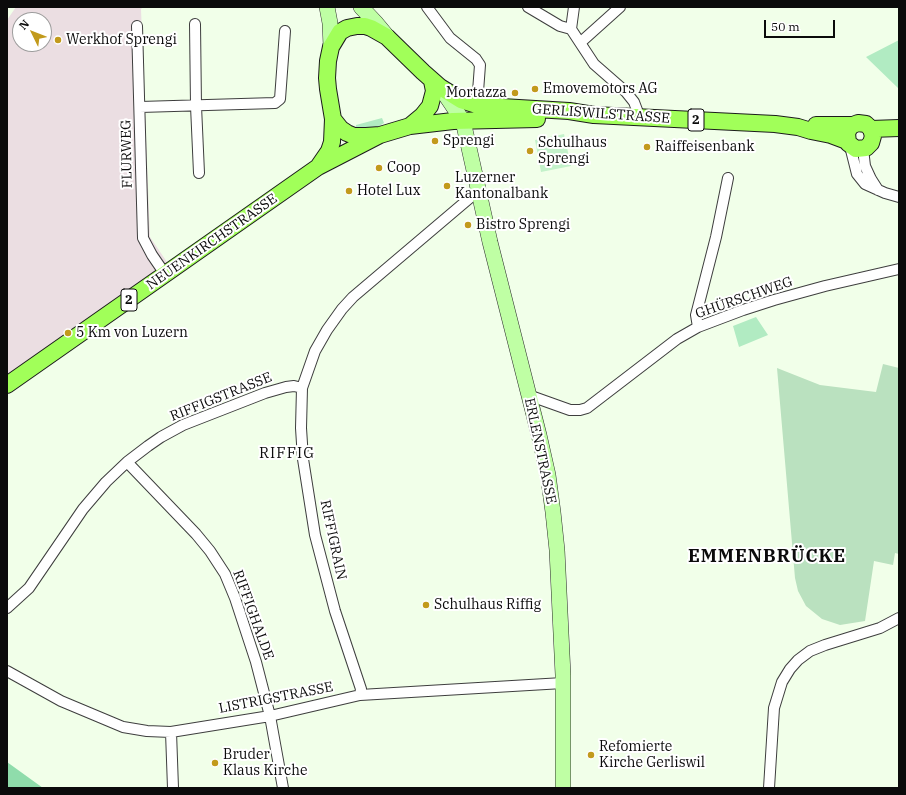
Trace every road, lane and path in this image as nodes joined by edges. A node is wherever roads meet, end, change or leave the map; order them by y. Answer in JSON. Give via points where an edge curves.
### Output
{"nodes":[{"id":1,"x":327,"y":7,"type":"edge"},
{"id":2,"x":361,"y":7,"type":"edge"},
{"id":3,"x":427,"y":7,"type":"edge"},
{"id":4,"x":528,"y":7,"type":"edge"},
{"id":5,"x":574,"y":7,"type":"edge"},
{"id":6,"x":620,"y":7,"type":"edge"},
{"id":7,"x":195,"y":24,"type":"dead end"},
{"id":8,"x":137,"y":26,"type":"dead end"},
{"id":9,"x":571,"y":29,"type":"junction"},
{"id":10,"x":285,"y":31,"type":"dead end"},
{"id":11,"x":387,"y":37,"type":"junction"},
{"id":12,"x":581,"y":42,"type":"junction"},
{"id":13,"x":331,"y":47,"type":"junction"},
{"id":14,"x":436,"y":84,"type":"junction"},
{"id":15,"x":477,"y":105,"type":"junction"},
{"id":16,"x":196,"y":106,"type":"junction"},
{"id":17,"x":140,"y":107,"type":"junction"},
{"id":18,"x":594,"y":115,"type":"junction"},
{"id":19,"x":640,"y":118,"type":"junction"},
{"id":20,"x":333,"y":119,"type":"junction"},
{"id":21,"x":463,"y":120,"type":"junction"},
{"id":22,"x":410,"y":126,"type":"junction"},
{"id":23,"x":798,"y":127,"type":"junction"},
{"id":24,"x":899,"y":128,"type":"edge"},
{"id":25,"x":380,"y":135,"type":"junction"},
{"id":26,"x":899,"y":137,"type":"edge"},
{"id":27,"x":861,"y":141,"type":"junction"},
{"id":28,"x":318,"y":166,"type":"junction"},
{"id":29,"x":199,"y":173,"type":"dead end"},
{"id":30,"x":728,"y":178,"type":"dead end"},
{"id":31,"x":478,"y":191,"type":"junction"},
{"id":32,"x":899,"y":197,"type":"edge"},
{"id":33,"x":899,"y":269,"type":"edge"},
{"id":34,"x":166,"y":274,"type":"junction"},
{"id":35,"x":698,"y":327,"type":"junction"},
{"id":36,"x":7,"y":386,"type":"edge"},
{"id":37,"x":302,"y":388,"type":"junction"},
{"id":38,"x":528,"y":395,"type":"junction"},
{"id":39,"x":127,"y":462,"type":"junction"},
{"id":40,"x":7,"y":608,"type":"edge"},
{"id":41,"x":899,"y":618,"type":"edge"},
{"id":42,"x":7,"y":671,"type":"edge"},
{"id":43,"x":563,"y":683,"type":"junction"},
{"id":44,"x":360,"y":695,"type":"junction"},
{"id":45,"x":270,"y":716,"type":"junction"},
{"id":46,"x":170,"y":732,"type":"junction"},
{"id":47,"x":173,"y":788,"type":"edge"},
{"id":48,"x":283,"y":788,"type":"edge"},
{"id":49,"x":563,"y":788,"type":"edge"},
{"id":50,"x":769,"y":788,"type":"edge"}],
"edges":[{"from":1,"to":13,"type":"street"},
{"from":2,"to":11,"type":"street"},
{"from":3,"to":15,"type":"street","via":[[450,38],[480,65]]},
{"from":4,"to":9,"type":"street","via":[[560,26]]},
{"from":5,"to":9,"type":"street"},
{"from":6,"to":12,"type":"street"},
{"from":7,"to":16,"type":"street"},
{"from":8,"to":17,"type":"street","name":"FLURWEG"},
{"from":9,"to":12,"type":"street"},
{"from":10,"to":16,"type":"street","via":[[279,100],[275,103]]},
{"from":11,"to":13,"type":"main road","number":"2","via":[[365,26],[356,26],[340,32]]},
{"from":11,"to":14,"type":"main road","number":"2"},
{"from":12,"to":19,"type":"street","via":[[594,64],[630,97]]},
{"from":13,"to":20,"type":"main road","number":"2","via":[[328,89]]},
{"from":14,"to":15,"type":"main road","number":"2","via":[[461,100]]},
{"from":14,"to":21,"type":"street"},
{"from":14,"to":22,"type":"main road","via":[[430,106]]},
{"from":15,"to":18,"type":"main road","name":"GERLISWILSTRASSE","number":"2"},
{"from":16,"to":17,"type":"street"},
{"from":16,"to":29,"type":"street"},
{"from":17,"to":34,"type":"street","name":"FLURWEG","via":[[143,238]]},
{"from":18,"to":19,"type":"main road","name":"GERLISWILSTRASSE","number":"2"},
{"from":18,"to":21,"type":"main road","number":"2"},
{"from":19,"to":23,"type":"main road","name":"GERLISWILSTRASSE","number":"2"},
{"from":20,"to":25,"type":"main road","via":[[341,129],[354,136]]},
{"from":20,"to":28,"type":"main road","number":"2","via":[[332,142]]},
{"from":21,"to":22,"type":"main road","number":"2"},
{"from":21,"to":31,"type":"street","name":"ERLENSTRASSE"},
{"from":22,"to":25,"type":"main road","number":"2"},
{"from":23,"to":27,"type":"main road","name":"GERLISWILSTRASSE","number":"2"},
{"from":23,"to":27,"type":"main road","name":"GERLISWILSTRASSE","number":"2","via":[[853,125],[846,133]]},
{"from":24,"to":27,"type":"main road","name":"GERLISWILSTRASSE","number":"2"},
{"from":25,"to":28,"type":"main road","number":"2"},
{"from":26,"to":27,"type":"main road","name":"GERLISWILSTRASSE","number":"2"},
{"from":27,"to":32,"type":"street","via":[[858,174],[865,184]]},
{"from":28,"to":34,"type":"main road","name":"NEUENKIRCHSTRASSE","number":"2"},
{"from":30,"to":35,"type":"street","via":[[696,315]]},
{"from":31,"to":37,"type":"street","via":[[342,309],[315,351]]},
{"from":31,"to":38,"type":"street","name":"ERLENSTRASSE"},
{"from":33,"to":35,"type":"street","name":"GHÜRSCHWEG","via":[[774,300]]},
{"from":34,"to":36,"type":"main road","name":"NEUENKIRCHSTRASSE","number":"2"},
{"from":35,"to":38,"type":"street","name":"GHÜRSCHWEG","via":[[676,339],[587,408],[570,410]]},
{"from":37,"to":39,"type":"street","name":"RIFFIGSTRASSE","via":[[286,387],[265,393],[183,425]]},
{"from":37,"to":44,"type":"street","name":"RIFFIGRAIN","via":[[301,436],[315,535],[335,611],[361,689]]},
{"from":38,"to":43,"type":"street","name":"ERLENSTRASSE","via":[[539,435],[553,512]]},
{"from":39,"to":40,"type":"street","name":"RIFFIGSTRASSE","via":[[83,509],[29,588]]},
{"from":39,"to":45,"type":"street","name":"RIFFIGHALDE","via":[[196,534],[225,574],[256,662]]},
{"from":41,"to":50,"type":"street","via":[[880,628],[810,651],[790,669],[782,682],[774,708]]},
{"from":42,"to":46,"type":"street","name":"LISTRIGSTRASSE","via":[[61,701],[123,727]]},
{"from":43,"to":44,"type":"street","name":"LISTRIGSTRASSE"},
{"from":43,"to":49,"type":"street","name":"ERLENSTRASSE"},
{"from":44,"to":45,"type":"street","name":"LISTRIGSTRASSE"},
{"from":45,"to":46,"type":"street","name":"LISTRIGSTRASSE"},
{"from":45,"to":48,"type":"street","name":"RIFFIGHALDE"},
{"from":46,"to":47,"type":"street"}]}
